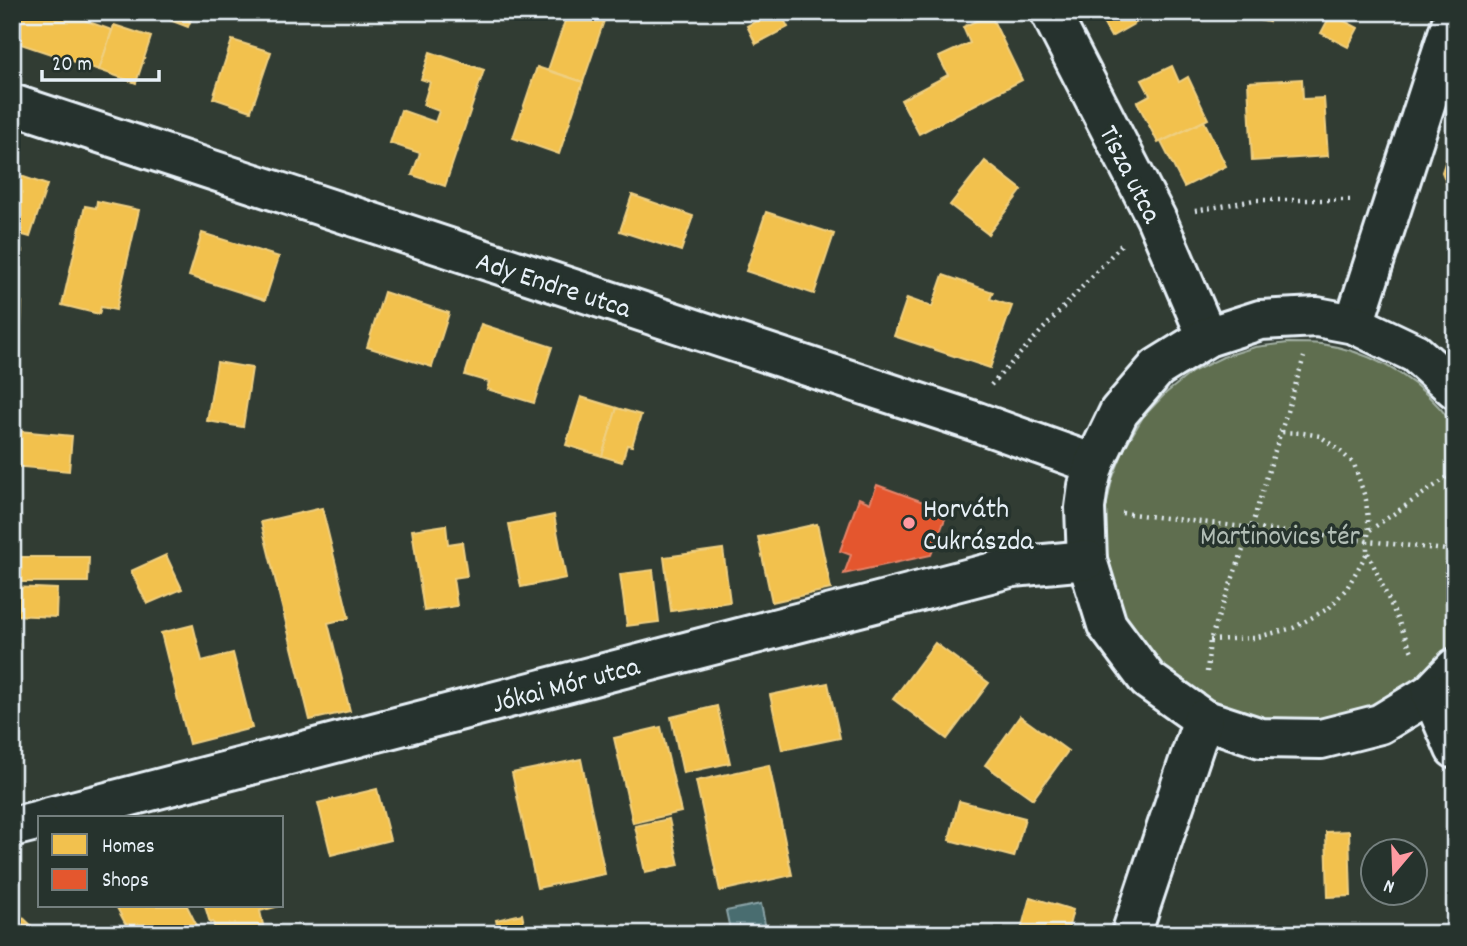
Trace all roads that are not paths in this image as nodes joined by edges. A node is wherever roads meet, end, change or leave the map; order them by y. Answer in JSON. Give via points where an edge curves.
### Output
{"nodes":[{"id":1,"x":1050,"y":12,"type":"edge"},
{"id":2,"x":1455,"y":12,"type":"edge"},
{"id":3,"x":12,"y":104,"type":"edge"},
{"id":4,"x":1354,"y":324,"type":"junction"},
{"id":5,"x":1207,"y":337,"type":"junction"},
{"id":6,"x":1455,"y":389,"type":"edge"},
{"id":7,"x":1094,"y":464,"type":"junction"},
{"id":8,"x":1087,"y":560,"type":"junction"},
{"id":9,"x":1443,"y":680,"type":"edge"},
{"id":10,"x":1203,"y":719,"type":"junction"},
{"id":11,"x":1455,"y":749,"type":"edge"},
{"id":12,"x":54,"y":816,"type":"edge"},
{"id":13,"x":38,"y":820,"type":"edge"},
{"id":14,"x":12,"y":827,"type":"edge"},
{"id":15,"x":1130,"y":934,"type":"edge"}],
"edges":[{"from":1,"to":5,"type":"street","name":"Tisza utca","via":[[1156,218]]},
{"from":2,"to":4,"type":"street"},
{"from":3,"to":7,"type":"street","name":"Ady Endre utca"},
{"from":4,"to":5,"type":"street","via":[[1317,317],[1261,320]]},
{"from":4,"to":6,"type":"street","via":[[1415,352]]},
{"from":5,"to":7,"type":"street","via":[[1157,368],[1119,412]]},
{"from":7,"to":8,"type":"street","via":[[1085,508]]},
{"from":8,"to":10,"type":"street","via":[[1107,625],[1148,680]]},
{"from":8,"to":12,"type":"street","name":"Jókai Mór utca","via":[[1013,567]]},
{"from":9,"to":10,"type":"street","via":[[1380,724],[1321,739],[1261,738]]},
{"from":9,"to":11,"type":"street"},
{"from":10,"to":15,"type":"street"},
{"from":13,"to":14,"type":"street"}]}
